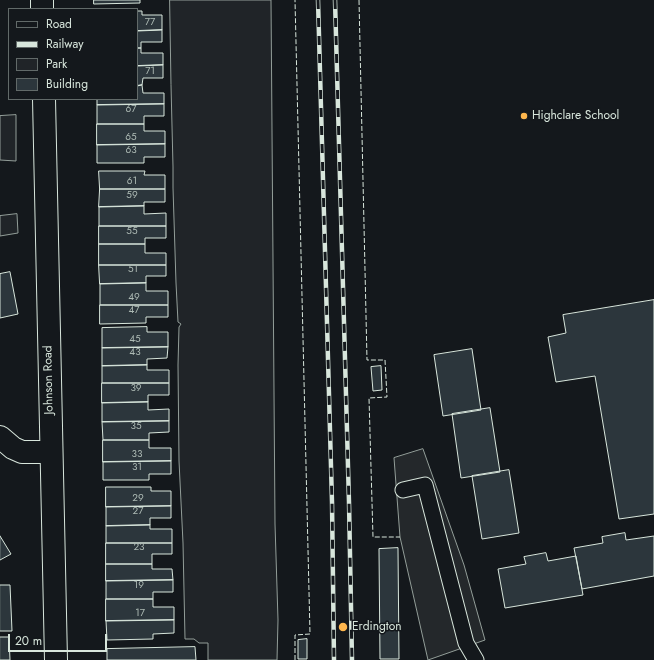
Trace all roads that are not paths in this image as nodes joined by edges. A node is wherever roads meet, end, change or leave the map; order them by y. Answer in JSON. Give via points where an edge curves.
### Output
{"nodes":[{"id":1,"x":44,"y":100,"type":"edge"},
{"id":2,"x":0,"y":437,"type":"edge"},
{"id":3,"x":51,"y":452,"type":"junction"},
{"id":4,"x":402,"y":490,"type":"dead end"},
{"id":5,"x":56,"y":660,"type":"edge"},
{"id":6,"x":476,"y":660,"type":"edge"}],
"edges":[{"from":1,"to":3,"type":"street","name":"Johnson Road"},
{"from":2,"to":3,"type":"street","via":[[22,452]]},
{"from":3,"to":5,"type":"street","name":"Johnson Road"},
{"from":4,"to":6,"type":"lane","via":[[425,485],[466,643]]}]}
